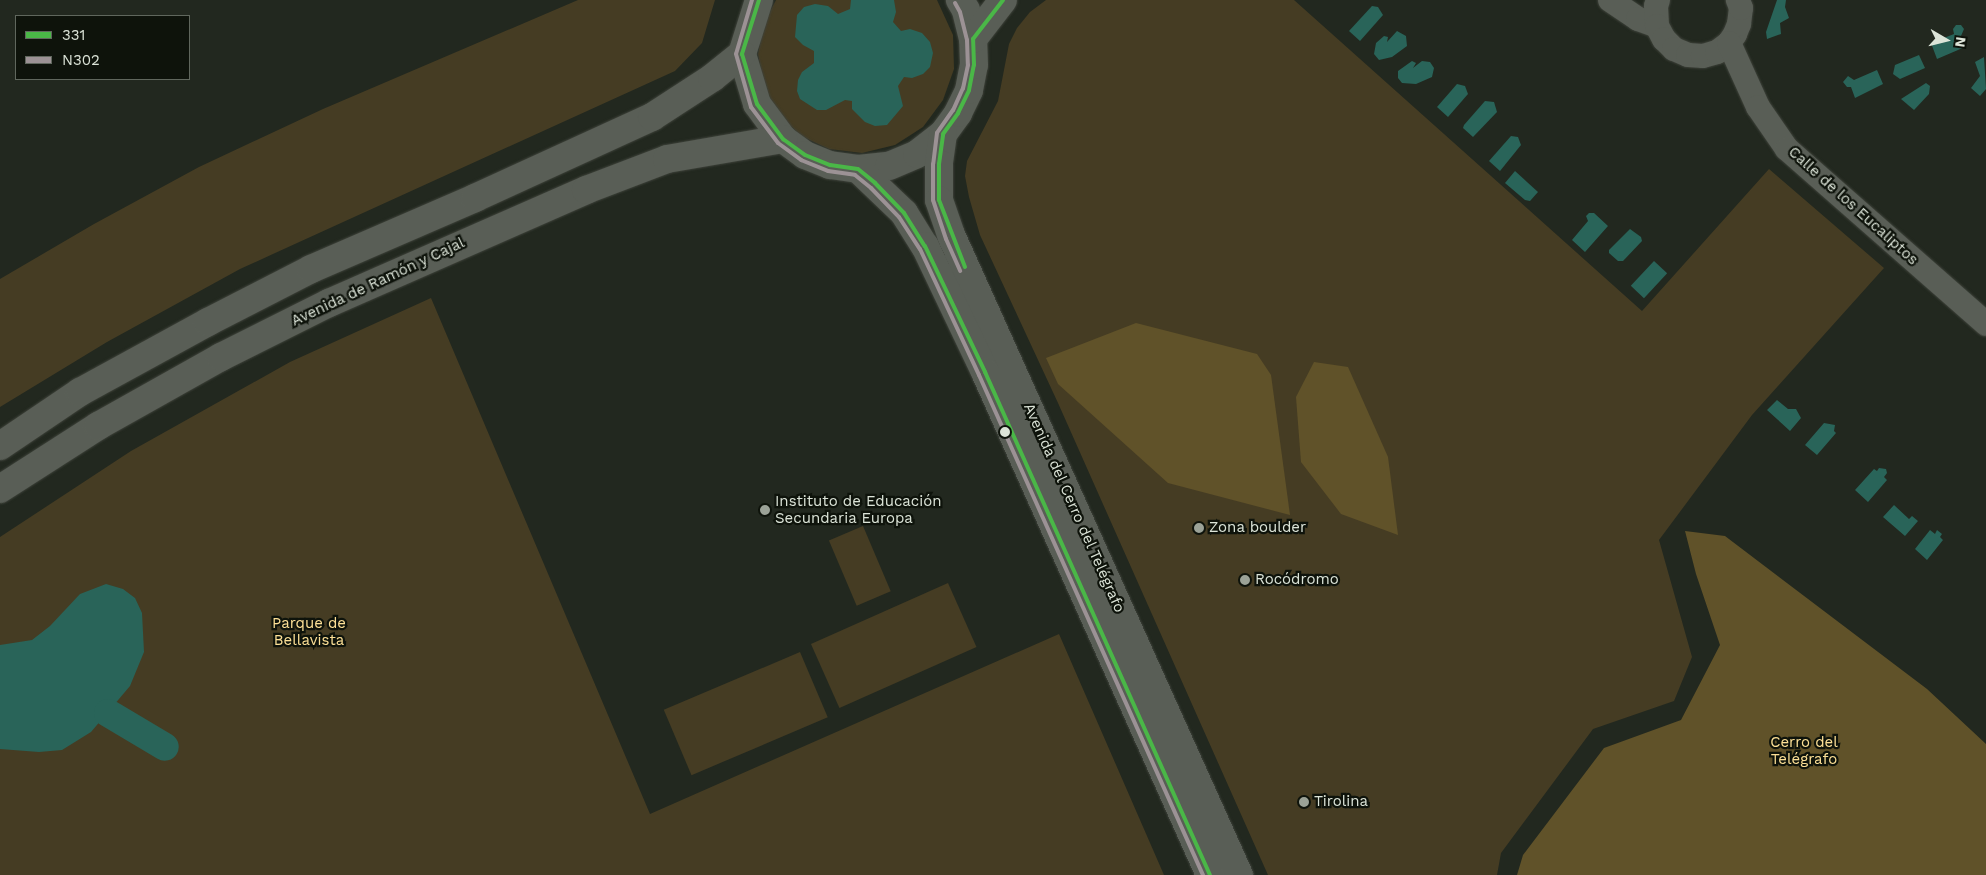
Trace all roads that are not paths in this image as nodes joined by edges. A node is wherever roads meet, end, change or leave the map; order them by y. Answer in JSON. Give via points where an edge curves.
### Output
{"nodes":[{"id":1,"x":760,"y":0,"type":"edge"},
{"id":2,"x":960,"y":0,"type":"edge"},
{"id":3,"x":1003,"y":0,"type":"edge"},
{"id":4,"x":1610,"y":0,"type":"edge"},
{"id":5,"x":1658,"y":0,"type":"edge"},
{"id":6,"x":1738,"y":0,"type":"edge"},
{"id":7,"x":1752,"y":0,"type":"edge"},
{"id":8,"x":1657,"y":26,"type":"junction"},
{"id":9,"x":1734,"y":33,"type":"junction"},
{"id":10,"x":974,"y":39,"type":"junction"},
{"id":11,"x":742,"y":54,"type":"junction"},
{"id":12,"x":943,"y":134,"type":"junction"},
{"id":13,"x":782,"y":139,"type":"junction"},
{"id":14,"x":858,"y":169,"type":"junction"},
{"id":15,"x":1986,"y":324,"type":"edge"},
{"id":16,"x":0,"y":446,"type":"edge"},
{"id":17,"x":0,"y":489,"type":"edge"},
{"id":18,"x":1210,"y":875,"type":"edge"},
{"id":19,"x":1238,"y":875,"type":"edge"}],
"edges":[{"from":1,"to":11,"type":"street"},
{"from":2,"to":10,"type":"street"},
{"from":3,"to":10,"type":"street"},
{"from":4,"to":8,"type":"street","via":[[1638,19]]},
{"from":5,"to":8,"type":"street"},
{"from":6,"to":9,"type":"street","via":[[1741,8]]},
{"from":7,"to":9,"type":"street"},
{"from":8,"to":9,"type":"street","via":[[1674,49],[1688,55],[1703,56],[1717,52]]},
{"from":9,"to":15,"type":"street","name":"Calle de los Eucaliptos","via":[[1758,107],[1787,149]]},
{"from":10,"to":12,"type":"street","via":[[969,90]]},
{"from":11,"to":13,"type":"street","via":[[757,104]]},
{"from":11,"to":16,"type":"street","via":[[652,117],[311,269],[80,392]]},
{"from":12,"to":14,"type":"street","via":[[917,154],[889,166]]},
{"from":12,"to":19,"type":"street","name":"Avenida del Cerro del Telégrafo","via":[[939,200],[952,237]]},
{"from":13,"to":14,"type":"street","via":[[813,159]]},
{"from":13,"to":17,"type":"street","name":"Avenida de Ramón y Cajal","via":[[667,159],[586,190],[329,302],[221,357],[98,426]]},
{"from":14,"to":18,"type":"street","name":"Avenida del Cerro del Telégrafo","via":[[904,213],[925,246],[985,372]]}]}
